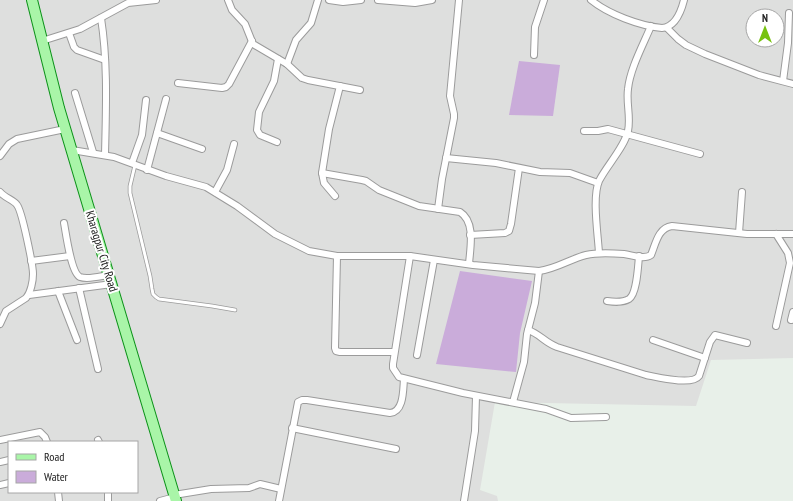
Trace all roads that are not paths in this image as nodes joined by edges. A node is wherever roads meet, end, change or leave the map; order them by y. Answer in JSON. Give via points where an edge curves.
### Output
{"nodes":[{"id":1,"x":32,"y":0,"type":"edge"},
{"id":2,"x":156,"y":0,"type":"edge"},
{"id":3,"x":228,"y":0,"type":"edge"},
{"id":4,"x":318,"y":0,"type":"edge"},
{"id":5,"x":329,"y":0,"type":"edge"},
{"id":6,"x":358,"y":0,"type":"edge"},
{"id":7,"x":361,"y":0,"type":"edge"},
{"id":8,"x":378,"y":0,"type":"edge"},
{"id":9,"x":432,"y":0,"type":"edge"},
{"id":10,"x":459,"y":0,"type":"edge"},
{"id":11,"x":544,"y":0,"type":"edge"},
{"id":12,"x":591,"y":0,"type":"edge"},
{"id":13,"x":684,"y":0,"type":"edge"},
{"id":14,"x":789,"y":13,"type":"dead end"},
{"id":15,"x":101,"y":18,"type":"junction"},
{"id":16,"x":651,"y":26,"type":"junction"},
{"id":17,"x":667,"y":28,"type":"junction"},
{"id":18,"x":69,"y":33,"type":"junction"},
{"id":19,"x":42,"y":41,"type":"junction"},
{"id":20,"x":252,"y":41,"type":"junction"},
{"id":21,"x":534,"y":55,"type":"dead end"},
{"id":22,"x":278,"y":59,"type":"junction"},
{"id":23,"x":105,"y":60,"type":"junction"},
{"id":24,"x":287,"y":64,"type":"junction"},
{"id":25,"x":783,"y":81,"type":"junction"},
{"id":26,"x":178,"y":83,"type":"dead end"},
{"id":27,"x":793,"y":84,"type":"edge"},
{"id":28,"x":340,"y":86,"type":"junction"},
{"id":29,"x":360,"y":90,"type":"dead end"},
{"id":30,"x":75,"y":93,"type":"dead end"},
{"id":31,"x":166,"y":99,"type":"dead end"},
{"id":32,"x":146,"y":100,"type":"dead end"},
{"id":33,"x":66,"y":129,"type":"junction"},
{"id":34,"x":584,"y":131,"type":"dead end"},
{"id":35,"x":157,"y":133,"type":"junction"},
{"id":36,"x":627,"y":134,"type":"junction"},
{"id":37,"x":277,"y":142,"type":"dead end"},
{"id":38,"x":234,"y":144,"type":"dead end"},
{"id":39,"x":202,"y":149,"type":"dead end"},
{"id":40,"x":72,"y":150,"type":"junction"},
{"id":41,"x":93,"y":152,"type":"junction"},
{"id":42,"x":700,"y":154,"type":"dead end"},
{"id":43,"x":105,"y":155,"type":"junction"},
{"id":44,"x":0,"y":156,"type":"edge"},
{"id":45,"x":446,"y":158,"type":"junction"},
{"id":46,"x":134,"y":164,"type":"junction"},
{"id":47,"x":519,"y":168,"type":"junction"},
{"id":48,"x":147,"y":170,"type":"junction"},
{"id":49,"x":322,"y":173,"type":"junction"},
{"id":50,"x":598,"y":183,"type":"junction"},
{"id":51,"x":0,"y":192,"type":"edge"},
{"id":52,"x":215,"y":192,"type":"junction"},
{"id":53,"x":742,"y":192,"type":"dead end"},
{"id":54,"x":335,"y":196,"type":"dead end"},
{"id":55,"x":438,"y":209,"type":"junction"},
{"id":56,"x":64,"y":223,"type":"dead end"},
{"id":57,"x":739,"y":233,"type":"junction"},
{"id":58,"x":776,"y":234,"type":"junction"},
{"id":59,"x":793,"y":234,"type":"edge"},
{"id":60,"x":470,"y":235,"type":"junction"},
{"id":61,"x":599,"y":254,"type":"junction"},
{"id":62,"x":70,"y":256,"type":"junction"},
{"id":63,"x":337,"y":256,"type":"junction"},
{"id":64,"x":410,"y":256,"type":"junction"},
{"id":65,"x":639,"y":256,"type":"junction"},
{"id":66,"x":434,"y":260,"type":"junction"},
{"id":67,"x":31,"y":261,"type":"junction"},
{"id":68,"x":469,"y":264,"type":"junction"},
{"id":69,"x":538,"y":271,"type":"junction"},
{"id":70,"x":111,"y":280,"type":"junction"},
{"id":71,"x":79,"y":288,"type":"junction"},
{"id":72,"x":58,"y":291,"type":"junction"},
{"id":73,"x":29,"y":295,"type":"junction"},
{"id":74,"x":607,"y":301,"type":"dead end"},
{"id":75,"x":235,"y":310,"type":"dead end"},
{"id":76,"x":793,"y":312,"type":"edge"},
{"id":77,"x":791,"y":320,"type":"dead end"},
{"id":78,"x":0,"y":324,"type":"edge"},
{"id":79,"x":776,"y":326,"type":"dead end"},
{"id":80,"x":528,"y":330,"type":"junction"},
{"id":81,"x":77,"y":340,"type":"dead end"},
{"id":82,"x":653,"y":340,"type":"dead end"},
{"id":83,"x":748,"y":343,"type":"dead end"},
{"id":84,"x":394,"y":352,"type":"junction"},
{"id":85,"x":417,"y":355,"type":"dead end"},
{"id":86,"x":705,"y":358,"type":"junction"},
{"id":87,"x":98,"y":369,"type":"dead end"},
{"id":88,"x":404,"y":379,"type":"junction"},
{"id":89,"x":476,"y":396,"type":"junction"},
{"id":90,"x":513,"y":402,"type":"junction"},
{"id":91,"x":606,"y":417,"type":"dead end"},
{"id":92,"x":292,"y":428,"type":"junction"},
{"id":93,"x":0,"y":440,"type":"edge"},
{"id":94,"x":47,"y":441,"type":"edge"},
{"id":95,"x":396,"y":449,"type":"dead end"},
{"id":96,"x":281,"y":489,"type":"junction"},
{"id":97,"x":175,"y":498,"type":"edge"},
{"id":98,"x":160,"y":501,"type":"edge"},
{"id":99,"x":279,"y":501,"type":"edge"},
{"id":100,"x":464,"y":501,"type":"edge"}],
"edges":[{"from":1,"to":19,"type":"main road","name":"Kharagpur City Road"},
{"from":2,"to":15,"type":"street","via":[[128,3]]},
{"from":3,"to":20,"type":"street","via":[[232,10],[245,24]]},
{"from":4,"to":24,"type":"street","via":[[311,23],[296,40]]},
{"from":5,"to":6,"type":"street"},
{"from":6,"to":7,"type":"street"},
{"from":8,"to":9,"type":"street"},
{"from":10,"to":45,"type":"street","via":[[450,96],[454,114]]},
{"from":11,"to":21,"type":"street","via":[[535,27]]},
{"from":12,"to":16,"type":"street","via":[[608,12]]},
{"from":13,"to":17,"type":"street","via":[[677,17]]},
{"from":14,"to":25,"type":"street"},
{"from":15,"to":18,"type":"street"},
{"from":15,"to":23,"type":"street"},
{"from":16,"to":17,"type":"street"},
{"from":16,"to":36,"type":"street","via":[[630,79]]},
{"from":17,"to":25,"type":"street","via":[[686,45],[705,54]]},
{"from":18,"to":19,"type":"street"},
{"from":18,"to":23,"type":"street","via":[[77,50]]},
{"from":19,"to":33,"type":"main road","name":"Kharagpur City Road"},
{"from":20,"to":22,"type":"street"},
{"from":20,"to":26,"type":"street","via":[[226,87]]},
{"from":22,"to":24,"type":"street"},
{"from":22,"to":37,"type":"street","via":[[274,81],[260,112],[257,130]]},
{"from":23,"to":43,"type":"street"},
{"from":24,"to":28,"type":"street","via":[[302,78]]},
{"from":25,"to":27,"type":"street"},
{"from":28,"to":29,"type":"street"},
{"from":28,"to":49,"type":"street","via":[[329,129]]},
{"from":30,"to":41,"type":"street"},
{"from":31,"to":35,"type":"street"},
{"from":32,"to":46,"type":"street","via":[[142,134]]},
{"from":33,"to":40,"type":"main road","name":"Kharagpur City Road"},
{"from":33,"to":44,"type":"street","via":[[17,139],[9,144]]},
{"from":34,"to":36,"type":"street","via":[[608,129]]},
{"from":35,"to":39,"type":"street"},
{"from":35,"to":48,"type":"street"},
{"from":36,"to":42,"type":"street"},
{"from":36,"to":50,"type":"street"},
{"from":38,"to":52,"type":"street","via":[[227,170]]},
{"from":40,"to":41,"type":"street"},
{"from":40,"to":70,"type":"main road","name":"Kharagpur City Road"},
{"from":41,"to":43,"type":"street"},
{"from":43,"to":46,"type":"street"},
{"from":45,"to":47,"type":"street"},
{"from":45,"to":55,"type":"street"},
{"from":46,"to":48,"type":"street"},
{"from":46,"to":75,"type":"lane","via":[[130,193],[153,294],[160,299]]},
{"from":47,"to":50,"type":"street","via":[[546,173],[570,173]]},
{"from":47,"to":60,"type":"street","via":[[509,231]]},
{"from":48,"to":52,"type":"street"},
{"from":49,"to":54,"type":"street","via":[[324,183]]},
{"from":49,"to":55,"type":"street","via":[[366,181],[386,194],[419,206]]},
{"from":50,"to":61,"type":"street","via":[[596,201]]},
{"from":51,"to":67,"type":"street","via":[[20,209]]},
{"from":52,"to":63,"type":"street","via":[[275,234],[309,251]]},
{"from":53,"to":57,"type":"street"},
{"from":55,"to":60,"type":"street","via":[[463,214]]},
{"from":56,"to":62,"type":"street"},
{"from":57,"to":58,"type":"street"},
{"from":57,"to":65,"type":"street","via":[[667,227],[659,235],[651,255]]},
{"from":58,"to":59,"type":"street"},
{"from":58,"to":79,"type":"street","via":[[788,253],[790,263]]},
{"from":60,"to":68,"type":"street"},
{"from":61,"to":65,"type":"street"},
{"from":61,"to":69,"type":"street","via":[[587,255]]},
{"from":62,"to":67,"type":"street"},
{"from":62,"to":70,"type":"street","via":[[75,272],[80,277]]},
{"from":63,"to":64,"type":"street"},
{"from":63,"to":84,"type":"street","via":[[336,351]]},
{"from":64,"to":66,"type":"street"},
{"from":64,"to":84,"type":"street"},
{"from":65,"to":74,"type":"street","via":[[631,297],[619,302]]},
{"from":66,"to":68,"type":"street"},
{"from":66,"to":85,"type":"street"},
{"from":67,"to":73,"type":"street","via":[[33,274]]},
{"from":68,"to":69,"type":"street"},
{"from":69,"to":80,"type":"street","via":[[535,303]]},
{"from":70,"to":71,"type":"street"},
{"from":70,"to":97,"type":"main road","name":"Kharagpur City Road"},
{"from":71,"to":72,"type":"street"},
{"from":71,"to":87,"type":"street"},
{"from":72,"to":73,"type":"street"},
{"from":72,"to":81,"type":"street"},
{"from":73,"to":78,"type":"street","via":[[6,311]]},
{"from":76,"to":77,"type":"street"},
{"from":80,"to":86,"type":"street","via":[[539,335],[548,344],[660,378],[694,380],[699,376]]},
{"from":80,"to":90,"type":"street","via":[[524,362]]},
{"from":82,"to":86,"type":"street"},
{"from":83,"to":86,"type":"street","via":[[715,335]]},
{"from":84,"to":88,"type":"street","via":[[393,368],[399,377]]},
{"from":88,"to":89,"type":"street"},
{"from":88,"to":92,"type":"street","via":[[400,408],[394,413],[302,400],[298,402]]},
{"from":89,"to":90,"type":"street"},
{"from":89,"to":100,"type":"street","via":[[475,431]]},
{"from":90,"to":91,"type":"street","via":[[552,410],[571,418]]},
{"from":92,"to":95,"type":"street"},
{"from":92,"to":96,"type":"street"},
{"from":93,"to":94,"type":"street","via":[[40,432]]},
{"from":96,"to":97,"type":"street","via":[[260,484],[249,488],[211,489]]},
{"from":96,"to":99,"type":"street"},
{"from":97,"to":98,"type":"street"}]}
